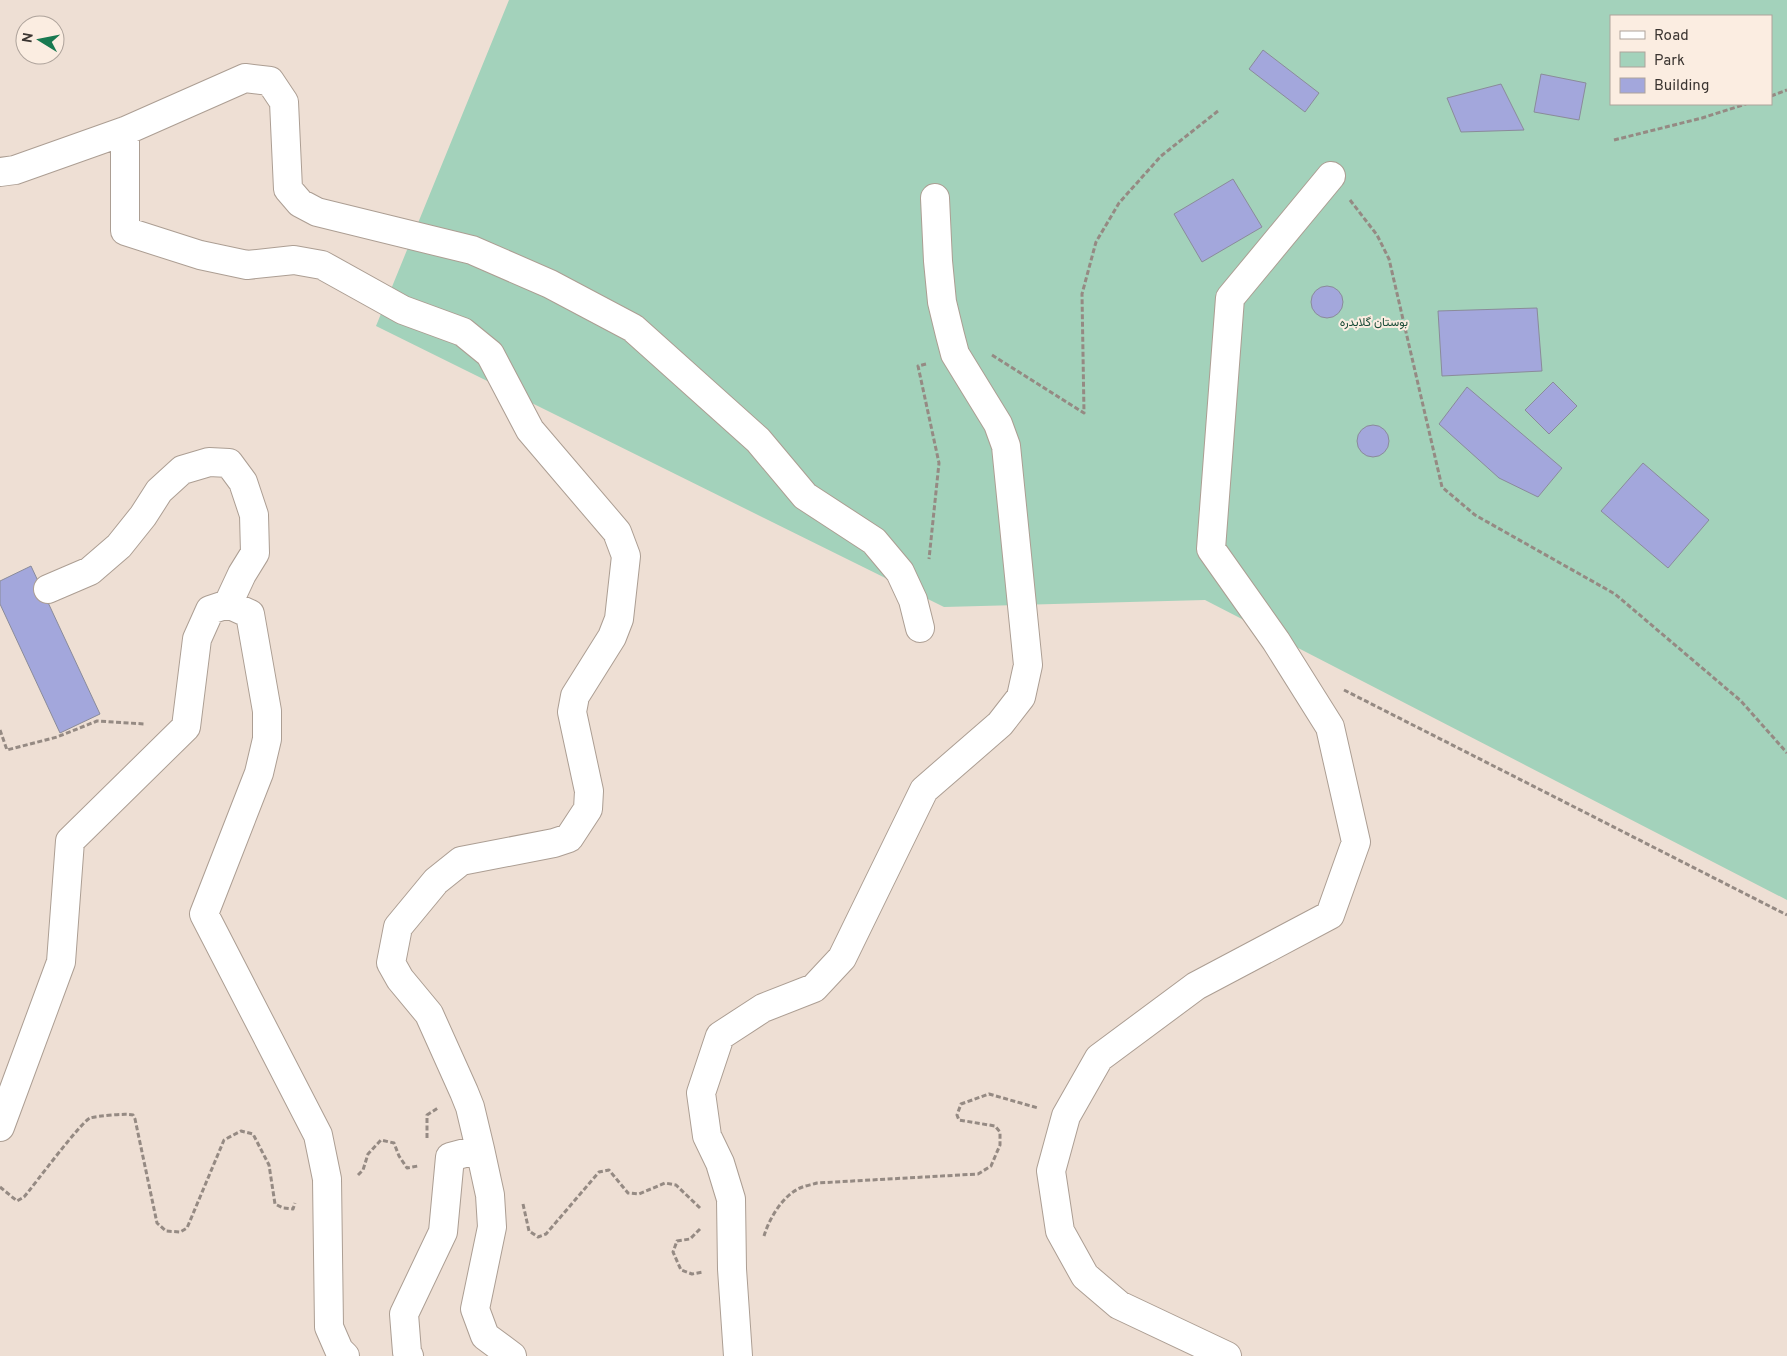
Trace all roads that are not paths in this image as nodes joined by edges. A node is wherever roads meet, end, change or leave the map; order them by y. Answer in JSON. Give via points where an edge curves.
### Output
{"nodes":[{"id":1,"x":125,"y":131,"type":"junction"},
{"id":2,"x":0,"y":172,"type":"edge"},
{"id":3,"x":1331,"y":176,"type":"road end"},
{"id":4,"x":935,"y":198,"type":"dead end"},
{"id":5,"x":48,"y":589,"type":"dead end"},
{"id":6,"x":228,"y":604,"type":"junction"},
{"id":7,"x":920,"y":628,"type":"dead end"},
{"id":8,"x":0,"y":1127,"type":"edge"},
{"id":9,"x":480,"y":1148,"type":"junction"},
{"id":10,"x":345,"y":1356,"type":"edge"},
{"id":11,"x":409,"y":1356,"type":"edge"},
{"id":12,"x":512,"y":1356,"type":"edge"},
{"id":13,"x":738,"y":1356,"type":"edge"},
{"id":14,"x":1227,"y":1356,"type":"edge"}],
"edges":[{"from":1,"to":2,"type":"street","via":[[15,170]]},
{"from":1,"to":7,"type":"street","via":[[245,78],[270,81],[284,102],[288,189],[300,203],[317,212],[472,250],[550,284],[633,328],[758,440],[805,496],[874,541],[900,572],[913,600]]},
{"from":1,"to":9,"type":"street","via":[[125,231],[200,256],[247,266],[294,260],[322,265],[403,310],[463,332],[490,354],[530,430],[617,532],[626,556],[619,619],[612,637],[575,696],[572,712],[589,790],[588,809],[569,838],[461,861],[436,880],[398,926],[391,963],[429,1014],[470,1107]]},
{"from":3,"to":14,"type":"street","via":[[1230,298],[1211,549],[1276,640],[1330,727],[1356,842],[1330,915],[1196,986],[1099,1058],[1066,1116],[1051,1171],[1060,1231],[1085,1276],[1119,1304]]},
{"from":4,"to":13,"type":"street","via":[[942,302],[956,354],[998,424],[1006,446],[1028,664],[1021,697],[1000,724],[924,790],[842,958],[814,988],[762,1008],[720,1036],[701,1093],[707,1136],[720,1163],[731,1199]]},
{"from":5,"to":6,"type":"street","via":[[90,571],[118,546],[159,491],[182,470],[209,462],[229,463],[243,482],[254,515],[255,553]]},
{"from":6,"to":8,"type":"street","via":[[210,610],[197,639],[186,727],[70,841],[61,962]]},
{"from":6,"to":10,"type":"street","via":[[250,614],[268,711],[268,739],[259,773],[204,914],[318,1135],[327,1180],[329,1327]]},
{"from":9,"to":11,"type":"street","via":[[450,1157],[443,1232],[404,1314]]},
{"from":9,"to":12,"type":"street","via":[[490,1195],[492,1227],[475,1309],[485,1336]]}]}
